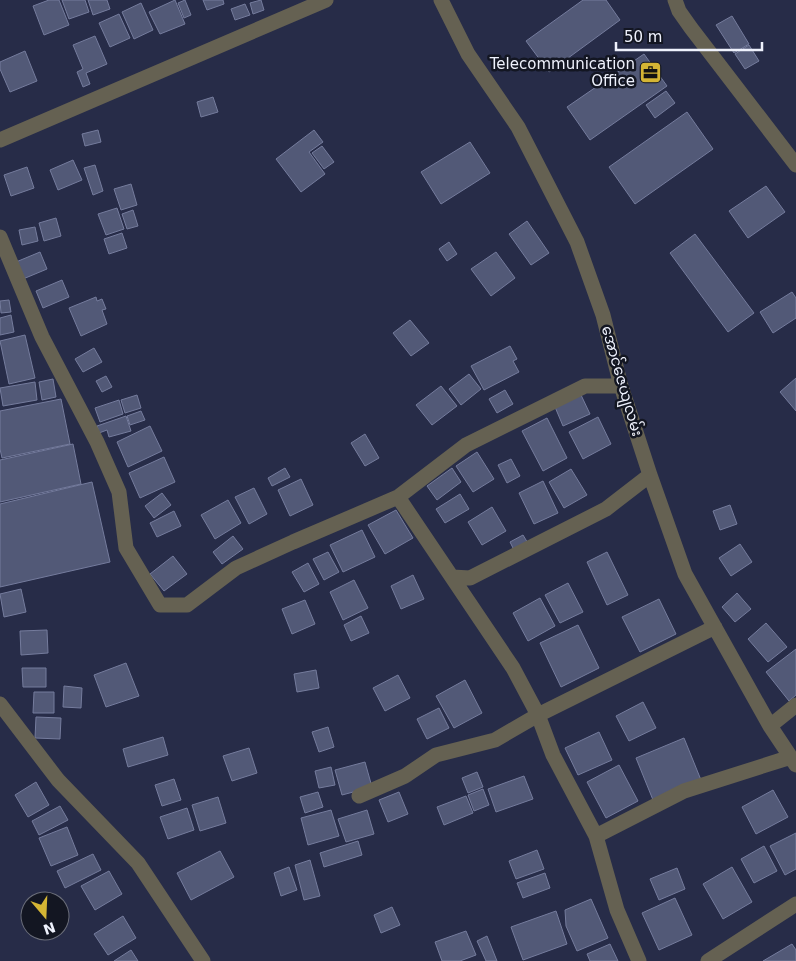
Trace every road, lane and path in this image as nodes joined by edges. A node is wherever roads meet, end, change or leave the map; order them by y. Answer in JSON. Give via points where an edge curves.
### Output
{"nodes":[{"id":1,"x":326,"y":0,"type":"edge"},
{"id":2,"x":441,"y":0,"type":"edge"},
{"id":3,"x":675,"y":0,"type":"edge"},
{"id":4,"x":0,"y":140,"type":"edge"},
{"id":5,"x":796,"y":165,"type":"edge"},
{"id":6,"x":0,"y":237,"type":"edge"},
{"id":7,"x":621,"y":386,"type":"junction"},
{"id":8,"x":650,"y":475,"type":"junction"},
{"id":9,"x":398,"y":497,"type":"junction"},
{"id":10,"x":452,"y":577,"type":"junction"},
{"id":11,"x":714,"y":627,"type":"junction"},
{"id":12,"x":0,"y":704,"type":"edge"},
{"id":13,"x":796,"y":705,"type":"edge"},
{"id":14,"x":538,"y":715,"type":"junction"},
{"id":15,"x":770,"y":726,"type":"junction"},
{"id":16,"x":793,"y":761,"type":"edge"},
{"id":17,"x":359,"y":796,"type":"dead end"},
{"id":18,"x":596,"y":836,"type":"junction"},
{"id":19,"x":796,"y":904,"type":"edge"},
{"id":20,"x":203,"y":961,"type":"edge"},
{"id":21,"x":639,"y":961,"type":"edge"},
{"id":22,"x":708,"y":961,"type":"edge"}],
"edges":[{"from":1,"to":4,"type":"street"},
{"from":2,"to":7,"type":"street","name":"အောင်ဇေယျလမ်း","via":[[468,54],[518,127],[577,242],[603,315]]},
{"from":3,"to":5,"type":"street","via":[[687,22]]},
{"from":6,"to":9,"type":"street","via":[[42,338],[97,442],[119,492],[126,548],[160,605],[188,605],[236,568]]},
{"from":7,"to":8,"type":"street","name":"အောင်ဇေယျလမ်း"},
{"from":7,"to":9,"type":"street","via":[[585,386],[474,440]]},
{"from":8,"to":10,"type":"street","via":[[606,509],[470,578]]},
{"from":8,"to":11,"type":"street","name":"အောင်ဇေယျလမ်း","via":[[685,574]]},
{"from":9,"to":10,"type":"street"},
{"from":10,"to":14,"type":"street","via":[[512,668]]},
{"from":11,"to":14,"type":"street"},
{"from":11,"to":15,"type":"street","name":"အောင်ဇေယျလမ်း"},
{"from":12,"to":20,"type":"street","via":[[58,780],[138,863]]},
{"from":13,"to":15,"type":"street"},
{"from":14,"to":17,"type":"street","via":[[495,740],[436,755],[405,776]]},
{"from":14,"to":18,"type":"street","via":[[553,755]]},
{"from":15,"to":16,"type":"street","name":"အောင်ဇေယျလမ်း"},
{"from":16,"to":18,"type":"street","via":[[684,792]]},
{"from":18,"to":21,"type":"street","via":[[617,910]]},
{"from":19,"to":22,"type":"street"}]}
